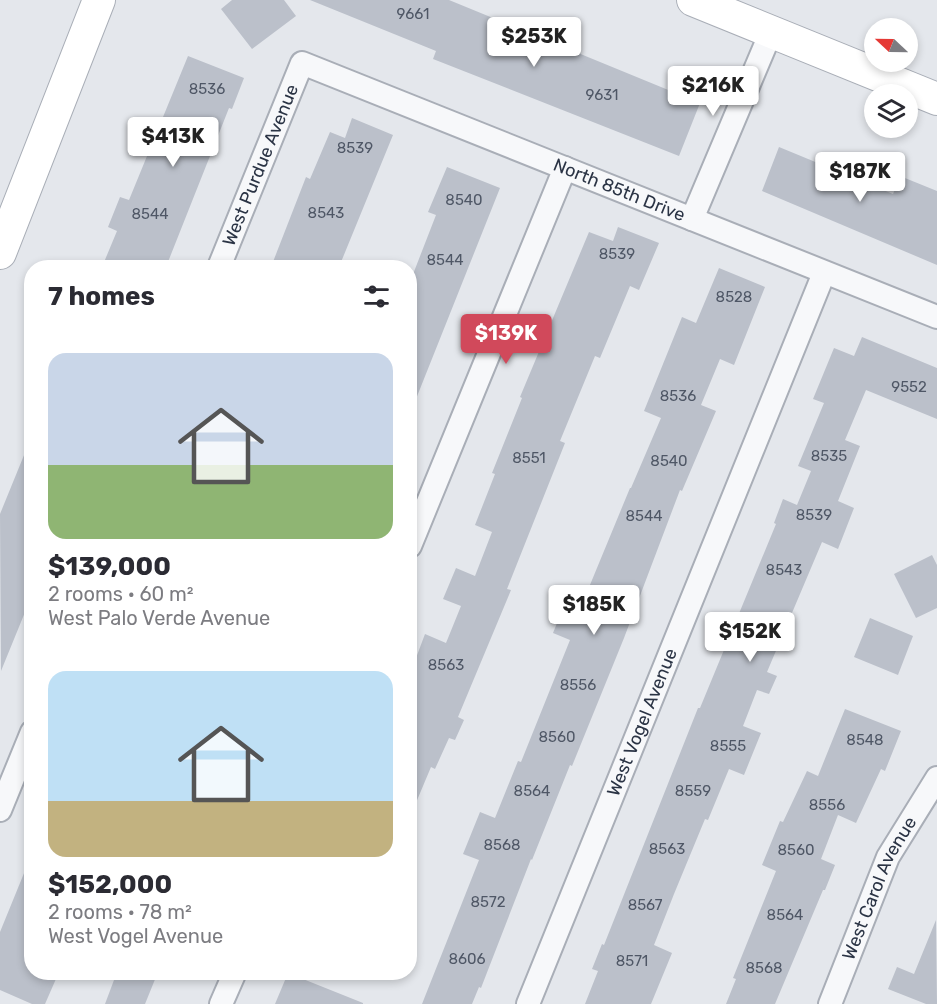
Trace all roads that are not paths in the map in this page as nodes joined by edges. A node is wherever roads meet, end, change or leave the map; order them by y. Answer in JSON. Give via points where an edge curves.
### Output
{"nodes":[{"id":1,"x":99,"y":0,"type":"edge"},
{"id":2,"x":693,"y":0,"type":"edge"},
{"id":3,"x":771,"y":32,"type":"junction"},
{"id":4,"x":302,"y":63,"type":"joint"},
{"id":5,"x":937,"y":99,"type":"edge"},
{"id":6,"x":565,"y":168,"type":"junction"},
{"id":7,"x":692,"y":219,"type":"junction"},
{"id":8,"x":0,"y":253,"type":"edge"},
{"id":9,"x":222,"y":260,"type":"edge"},
{"id":10,"x":824,"y":273,"type":"junction"},
{"id":11,"x":937,"y":316,"type":"edge"},
{"id":12,"x":417,"y":529,"type":"edge"},
{"id":13,"x":24,"y":752,"type":"edge"},
{"id":14,"x":937,"y":778,"type":"edge"},
{"id":15,"x":0,"y":810,"type":"edge"},
{"id":16,"x":232,"y":980,"type":"edge"},
{"id":17,"x":222,"y":1004,"type":"edge"},
{"id":18,"x":528,"y":1004,"type":"edge"},
{"id":19,"x":830,"y":1004,"type":"edge"}],
"edges":[{"from":1,"to":8,"type":"street"},
{"from":2,"to":3,"type":"street"},
{"from":3,"to":5,"type":"street"},
{"from":3,"to":7,"type":"street"},
{"from":4,"to":6,"type":"street","name":"North 85th Drive"},
{"from":4,"to":9,"type":"street","name":"West Purdue Avenue"},
{"from":6,"to":7,"type":"street","name":"North 85th Drive"},
{"from":6,"to":12,"type":"street"},
{"from":7,"to":10,"type":"street","name":"North 85th Drive"},
{"from":10,"to":11,"type":"street","name":"North 85th Drive"},
{"from":10,"to":18,"type":"street","name":"West Vogel Avenue"},
{"from":13,"to":15,"type":"street"},
{"from":14,"to":19,"type":"street","name":"West Carol Avenue","via":[[888,857]]},
{"from":16,"to":17,"type":"street"}]}
